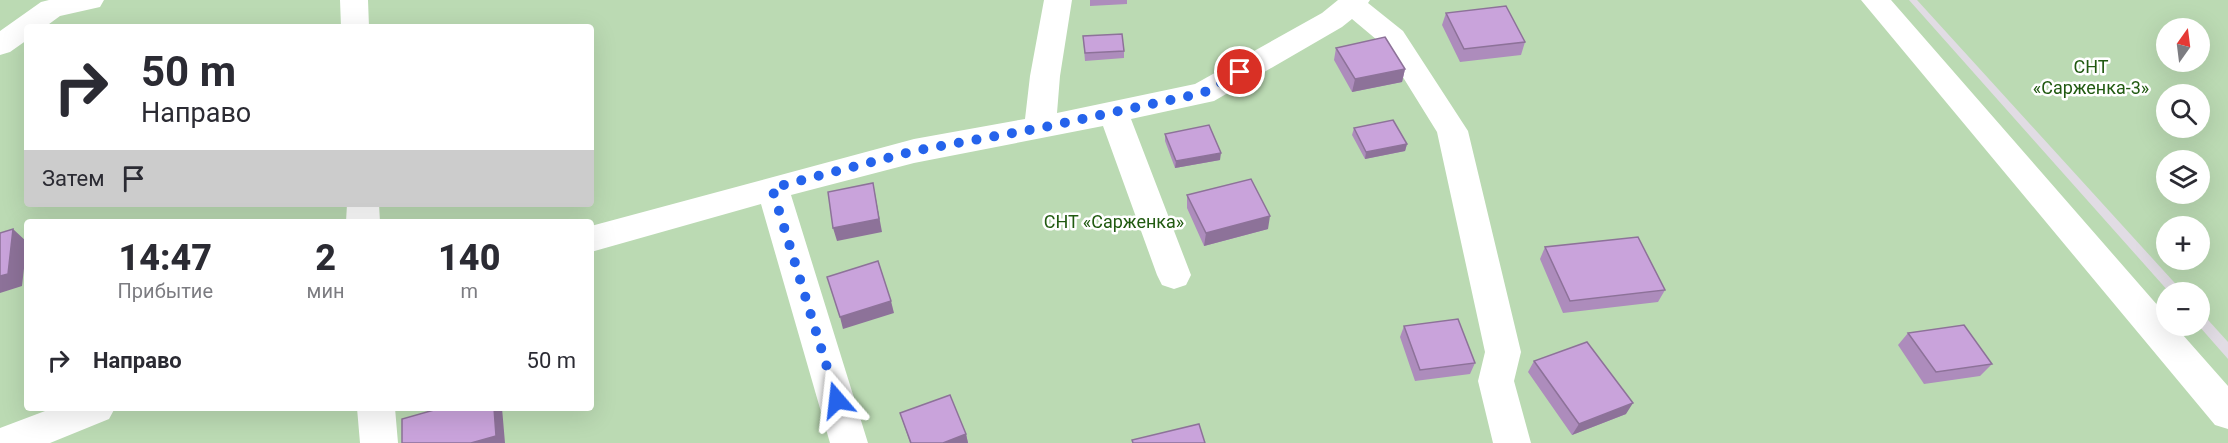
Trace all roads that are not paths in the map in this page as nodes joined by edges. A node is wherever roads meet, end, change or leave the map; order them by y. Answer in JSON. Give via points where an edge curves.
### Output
{"nodes":[{"id":1,"x":90,"y":0,"type":"edge"},
{"id":2,"x":354,"y":0,"type":"edge"},
{"id":3,"x":1058,"y":0,"type":"edge"},
{"id":4,"x":1875,"y":0,"type":"edge"},
{"id":5,"x":1354,"y":2,"type":"edge"},
{"id":6,"x":52,"y":4,"type":"edge"},
{"id":7,"x":27,"y":24,"type":"edge"},
{"id":8,"x":355,"y":24,"type":"edge"},
{"id":9,"x":24,"y":26,"type":"edge"},
{"id":10,"x":0,"y":45,"type":"edge"},
{"id":11,"x":1113,"y":112,"type":"junction"},
{"id":12,"x":1040,"y":128,"type":"junction"},
{"id":13,"x":772,"y":188,"type":"junction"},
{"id":14,"x":594,"y":239,"type":"edge"},
{"id":15,"x":1174,"y":275,"type":"dead end"},
{"id":16,"x":88,"y":411,"type":"edge"},
{"id":17,"x":376,"y":411,"type":"edge"},
{"id":18,"x":2228,"y":413,"type":"edge"},
{"id":19,"x":6,"y":443,"type":"edge"},
{"id":20,"x":379,"y":443,"type":"edge"},
{"id":21,"x":849,"y":443,"type":"edge"},
{"id":22,"x":1512,"y":443,"type":"edge"}],
"edges":[{"from":1,"to":6,"type":"street"},
{"from":2,"to":8,"type":"street"},
{"from":3,"to":12,"type":"street"},
{"from":4,"to":18,"type":"street"},
{"from":5,"to":11,"type":"street","via":[[1332,20],[1203,93]]},
{"from":5,"to":22,"type":"street","via":[[1393,38],[1452,131],[1503,352],[1496,381]]},
{"from":6,"to":7,"type":"street"},
{"from":9,"to":10,"type":"street"},
{"from":11,"to":12,"type":"street"},
{"from":11,"to":15,"type":"street"},
{"from":12,"to":13,"type":"street","via":[[914,151]]},
{"from":13,"to":14,"type":"street"},
{"from":13,"to":21,"type":"street"},
{"from":16,"to":19,"type":"street"},
{"from":17,"to":20,"type":"street"}]}
